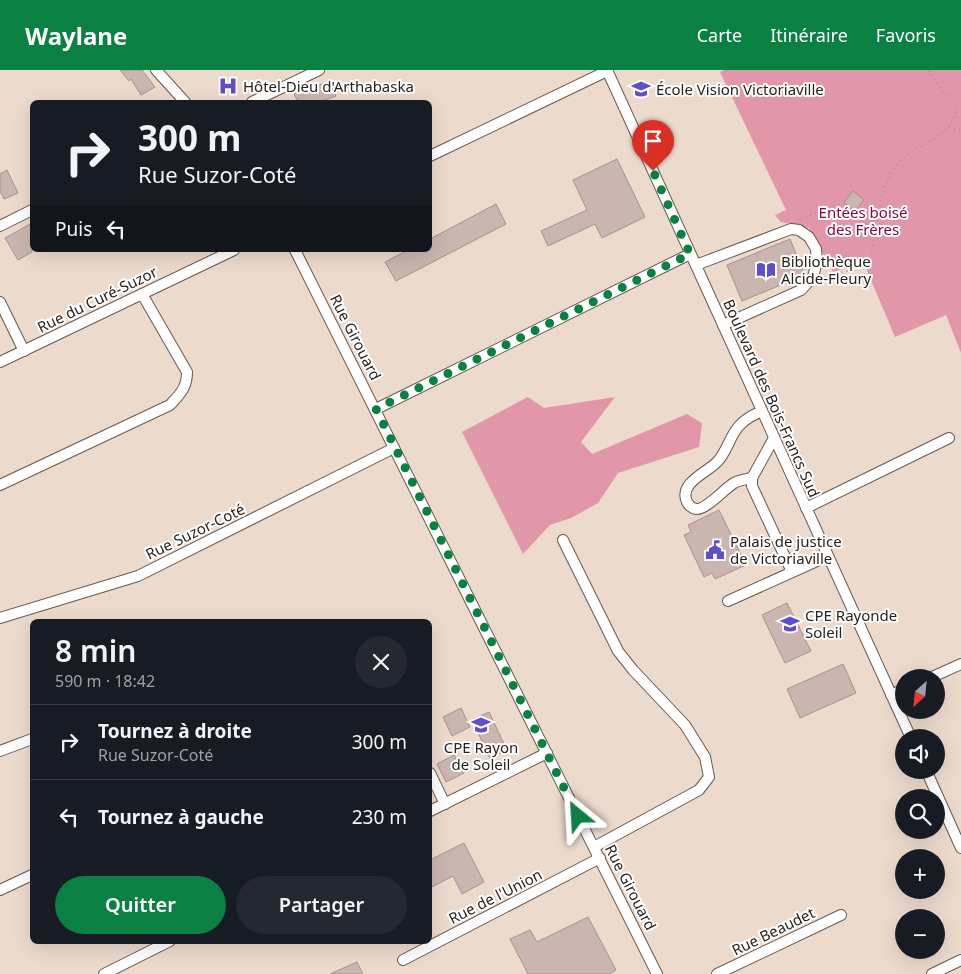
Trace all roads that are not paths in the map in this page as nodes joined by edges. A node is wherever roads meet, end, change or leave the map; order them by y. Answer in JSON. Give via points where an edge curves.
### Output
{"nodes":[{"id":1,"x":156,"y":70,"type":"edge"},
{"id":2,"x":319,"y":70,"type":"edge"},
{"id":3,"x":607,"y":71,"type":"edge"},
{"id":4,"x":183,"y":100,"type":"edge"},
{"id":5,"x":256,"y":100,"type":"edge"},
{"id":6,"x":432,"y":155,"type":"edge"},
{"id":7,"x":30,"y":211,"type":"edge"},
{"id":8,"x":0,"y":226,"type":"edge"},
{"id":9,"x":230,"y":252,"type":"edge"},
{"id":10,"x":296,"y":252,"type":"edge"},
{"id":11,"x":690,"y":254,"type":"junction"},
{"id":12,"x":696,"y":265,"type":"junction"},
{"id":13,"x":142,"y":294,"type":"junction"},
{"id":14,"x":0,"y":302,"type":"edge"},
{"id":15,"x":722,"y":325,"type":"junction"},
{"id":16,"x":24,"y":351,"type":"junction"},
{"id":17,"x":0,"y":362,"type":"edge"},
{"id":18,"x":376,"y":409,"type":"junction"},
{"id":19,"x":762,"y":411,"type":"junction"},
{"id":20,"x":774,"y":438,"type":"junction"},
{"id":21,"x":949,"y":438,"type":"dead end"},
{"id":22,"x":394,"y":448,"type":"junction"},
{"id":23,"x":752,"y":478,"type":"junction"},
{"id":24,"x":0,"y":485,"type":"edge"},
{"id":25,"x":806,"y":508,"type":"junction"},
{"id":26,"x":563,"y":540,"type":"dead end"},
{"id":27,"x":828,"y":556,"type":"junction"},
{"id":28,"x":792,"y":572,"type":"junction"},
{"id":29,"x":728,"y":602,"type":"dead end"},
{"id":30,"x":0,"y":618,"type":"edge"},
{"id":31,"x":961,"y":664,"type":"edge"},
{"id":32,"x":945,"y":671,"type":"edge"},
{"id":33,"x":895,"y":693,"type":"edge"},
{"id":34,"x":891,"y":695,"type":"junction"},
{"id":35,"x":907,"y":729,"type":"edge"},
{"id":36,"x":30,"y":740,"type":"edge"},
{"id":37,"x":0,"y":751,"type":"edge"},
{"id":38,"x":546,"y":753,"type":"junction"},
{"id":39,"x":432,"y":778,"type":"edge"},
{"id":40,"x":930,"y":779,"type":"edge"},
{"id":41,"x":445,"y":804,"type":"junction"},
{"id":42,"x":432,"y":810,"type":"edge"},
{"id":43,"x":594,"y":847,"type":"junction"},
{"id":44,"x":961,"y":848,"type":"edge"},
{"id":45,"x":600,"y":858,"type":"junction"},
{"id":46,"x":30,"y":876,"type":"edge"},
{"id":47,"x":0,"y":890,"type":"edge"},
{"id":48,"x":841,"y":914,"type":"dead end"},
{"id":49,"x":164,"y":944,"type":"edge"},
{"id":50,"x":403,"y":960,"type":"dead end"},
{"id":51,"x":961,"y":960,"type":"edge"},
{"id":52,"x":104,"y":974,"type":"edge"},
{"id":53,"x":657,"y":974,"type":"edge"},
{"id":54,"x":718,"y":974,"type":"edge"},
{"id":55,"x":932,"y":974,"type":"edge"}],
"edges":[{"from":1,"to":4,"type":"street"},
{"from":2,"to":5,"type":"street"},
{"from":3,"to":6,"type":"street"},
{"from":3,"to":11,"type":"street","name":"Boulevard des Bois-Francs Sud"},
{"from":7,"to":8,"type":"street"},
{"from":9,"to":13,"type":"street","name":"Rue du Curé-Suzor"},
{"from":10,"to":18,"type":"street","name":"Rue Girouard"},
{"from":11,"to":12,"type":"street","name":"Boulevard des Bois-Francs Sud"},
{"from":11,"to":18,"type":"street"},
{"from":12,"to":15,"type":"street","name":"Boulevard des Bois-Francs Sud"},
{"from":12,"to":15,"type":"street","via":[[790,228],[809,237],[816,250],[813,277],[801,290]]},
{"from":13,"to":16,"type":"street","name":"Rue du Curé-Suzor"},
{"from":13,"to":24,"type":"street","via":[[187,372],[183,392],[170,405]]},
{"from":14,"to":16,"type":"street"},
{"from":15,"to":19,"type":"street","name":"Boulevard des Bois-Francs Sud"},
{"from":16,"to":17,"type":"street","name":"Rue du Curé-Suzor"},
{"from":18,"to":22,"type":"street","name":"Rue Girouard"},
{"from":19,"to":20,"type":"street","name":"Boulevard des Bois-Francs Sud"},
{"from":19,"to":23,"type":"street","via":[[742,423],[716,464],[692,480],[687,490],[688,504],[699,509],[736,482]]},
{"from":20,"to":23,"type":"street"},
{"from":20,"to":25,"type":"street","name":"Boulevard des Bois-Francs Sud"},
{"from":21,"to":25,"type":"street"},
{"from":22,"to":30,"type":"street","name":"Rue Suzor-Coté","via":[[138,576]]},
{"from":22,"to":38,"type":"street","name":"Rue Girouard"},
{"from":23,"to":28,"type":"street","via":[[752,486]]},
{"from":25,"to":27,"type":"street","name":"Boulevard des Bois-Francs Sud"},
{"from":26,"to":43,"type":"street","via":[[618,651],[685,725],[706,757],[709,768],[709,777],[699,790]]},
{"from":27,"to":28,"type":"street"},
{"from":27,"to":34,"type":"street","name":"Boulevard des Bois-Francs Sud"},
{"from":28,"to":29,"type":"street"},
{"from":31,"to":32,"type":"street"},
{"from":33,"to":34,"type":"street"},
{"from":34,"to":35,"type":"street","name":"Boulevard des Bois-Francs Sud"},
{"from":36,"to":37,"type":"street"},
{"from":38,"to":41,"type":"street"},
{"from":38,"to":43,"type":"street","name":"Rue Girouard"},
{"from":39,"to":41,"type":"street"},
{"from":40,"to":44,"type":"street"},
{"from":41,"to":42,"type":"street"},
{"from":43,"to":45,"type":"street","name":"Rue Girouard"},
{"from":45,"to":50,"type":"street","name":"Rue de l'Union"},
{"from":45,"to":53,"type":"street","name":"Rue Girouard"},
{"from":46,"to":47,"type":"street"},
{"from":48,"to":54,"type":"street","name":"Rue Beaudet"},
{"from":49,"to":52,"type":"street"},
{"from":51,"to":55,"type":"street"}]}
